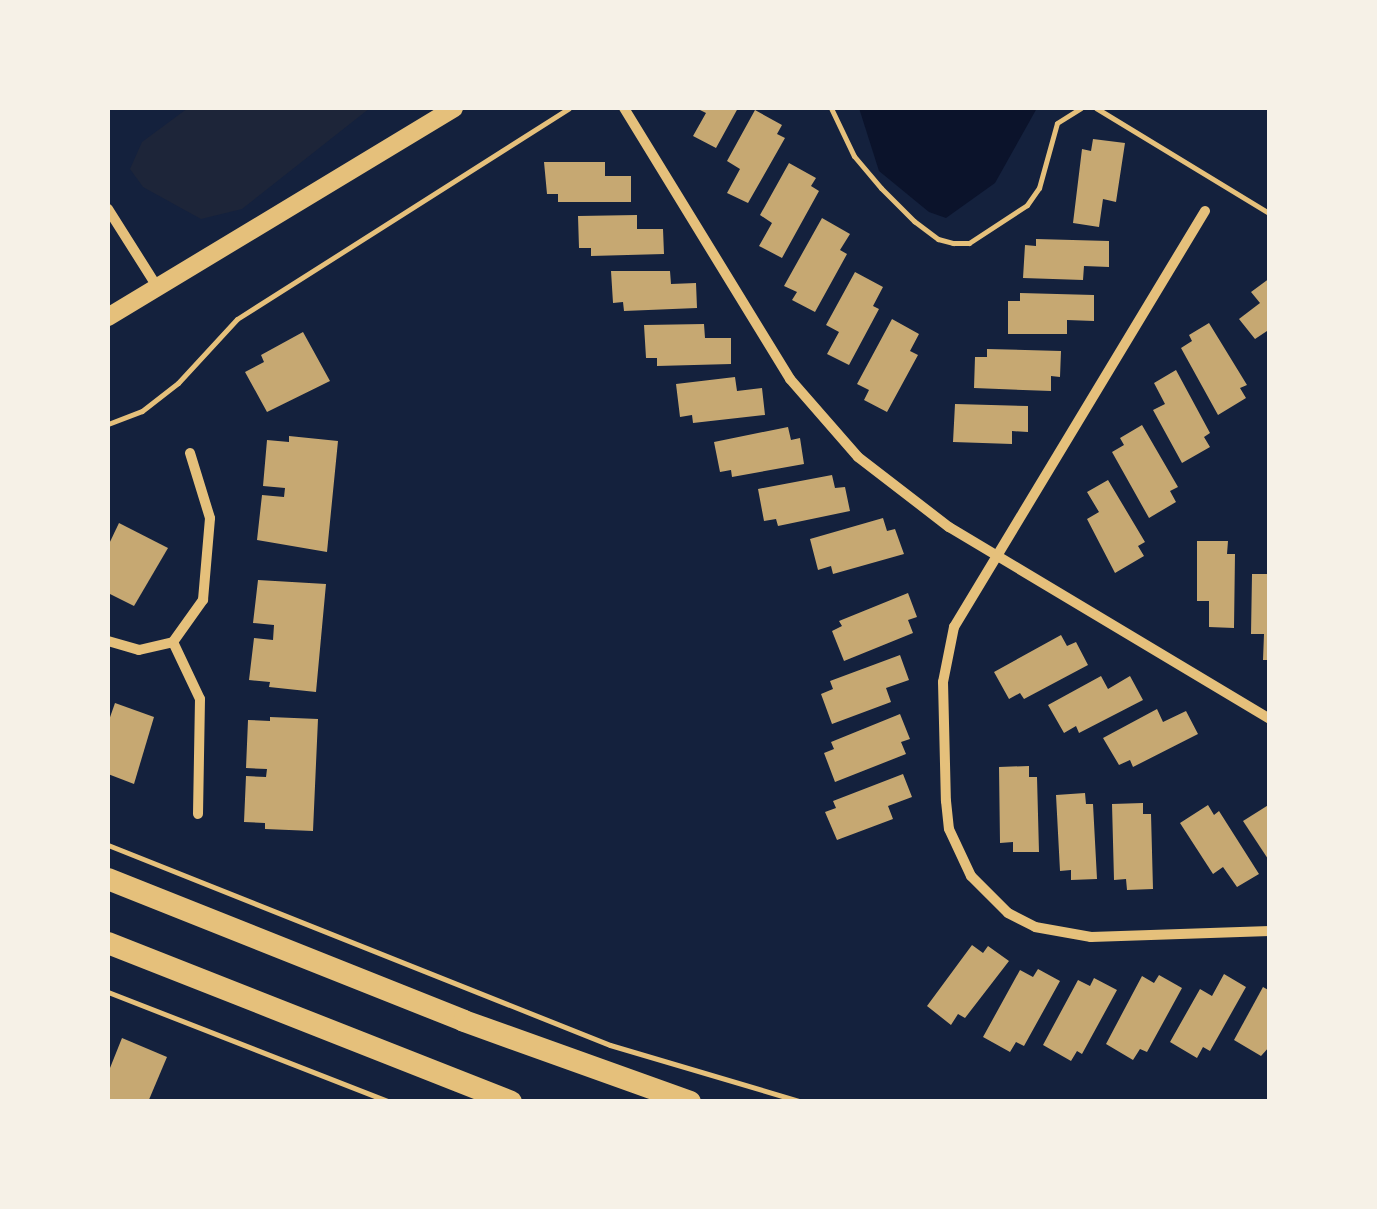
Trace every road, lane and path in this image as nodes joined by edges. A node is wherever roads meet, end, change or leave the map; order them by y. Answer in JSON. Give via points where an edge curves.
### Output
{"nodes":[{"id":1,"x":454,"y":108,"type":"edge"},
{"id":2,"x":569,"y":108,"type":"edge"},
{"id":3,"x":624,"y":108,"type":"edge"},
{"id":4,"x":831,"y":108,"type":"edge"},
{"id":5,"x":1081,"y":108,"type":"edge"},
{"id":6,"x":1096,"y":108,"type":"edge"},
{"id":7,"x":108,"y":209,"type":"edge"},
{"id":8,"x":1205,"y":211,"type":"dead end"},
{"id":9,"x":1270,"y":214,"type":"edge"},
{"id":10,"x":156,"y":285,"type":"junction"},
{"id":11,"x":108,"y":317,"type":"edge"},
{"id":12,"x":108,"y":424,"type":"edge"},
{"id":13,"x":190,"y":453,"type":"dead end"},
{"id":14,"x":996,"y":556,"type":"junction"},
{"id":15,"x":108,"y":641,"type":"edge"},
{"id":16,"x":173,"y":642,"type":"junction"},
{"id":17,"x":1270,"y":720,"type":"edge"},
{"id":18,"x":198,"y":814,"type":"dead end"},
{"id":19,"x":108,"y":845,"type":"edge"},
{"id":20,"x":108,"y":880,"type":"edge"},
{"id":21,"x":1270,"y":931,"type":"edge"},
{"id":22,"x":108,"y":944,"type":"edge"},
{"id":23,"x":108,"y":992,"type":"edge"},
{"id":24,"x":390,"y":1102,"type":"edge"},
{"id":25,"x":512,"y":1102,"type":"edge"},
{"id":26,"x":690,"y":1102,"type":"edge"},
{"id":27,"x":803,"y":1102,"type":"edge"}],
"edges":[{"from":1,"to":10,"type":"street"},
{"from":2,"to":12,"type":"path","via":[[237,319],[178,383],[142,411]]},
{"from":3,"to":14,"type":"street","via":[[790,379],[823,421],[883,478]]},
{"from":4,"to":5,"type":"path","via":[[854,156],[881,188],[926,230],[954,243],[969,243],[1027,205],[1057,123]]},
{"from":6,"to":9,"type":"path"},
{"from":7,"to":10,"type":"street"},
{"from":8,"to":14,"type":"street"},
{"from":10,"to":11,"type":"street"},
{"from":13,"to":16,"type":"street","via":[[210,518],[203,600]]},
{"from":14,"to":17,"type":"street"},
{"from":14,"to":21,"type":"street","via":[[954,628],[944,663],[949,829],[971,876],[1008,914],[1062,935]]},
{"from":15,"to":16,"type":"street","via":[[140,650]]},
{"from":16,"to":18,"type":"street","via":[[200,699]]},
{"from":19,"to":27,"type":"path","via":[[610,1045]]},
{"from":20,"to":26,"type":"main road"},
{"from":22,"to":25,"type":"main road"},
{"from":23,"to":24,"type":"path"}]}
